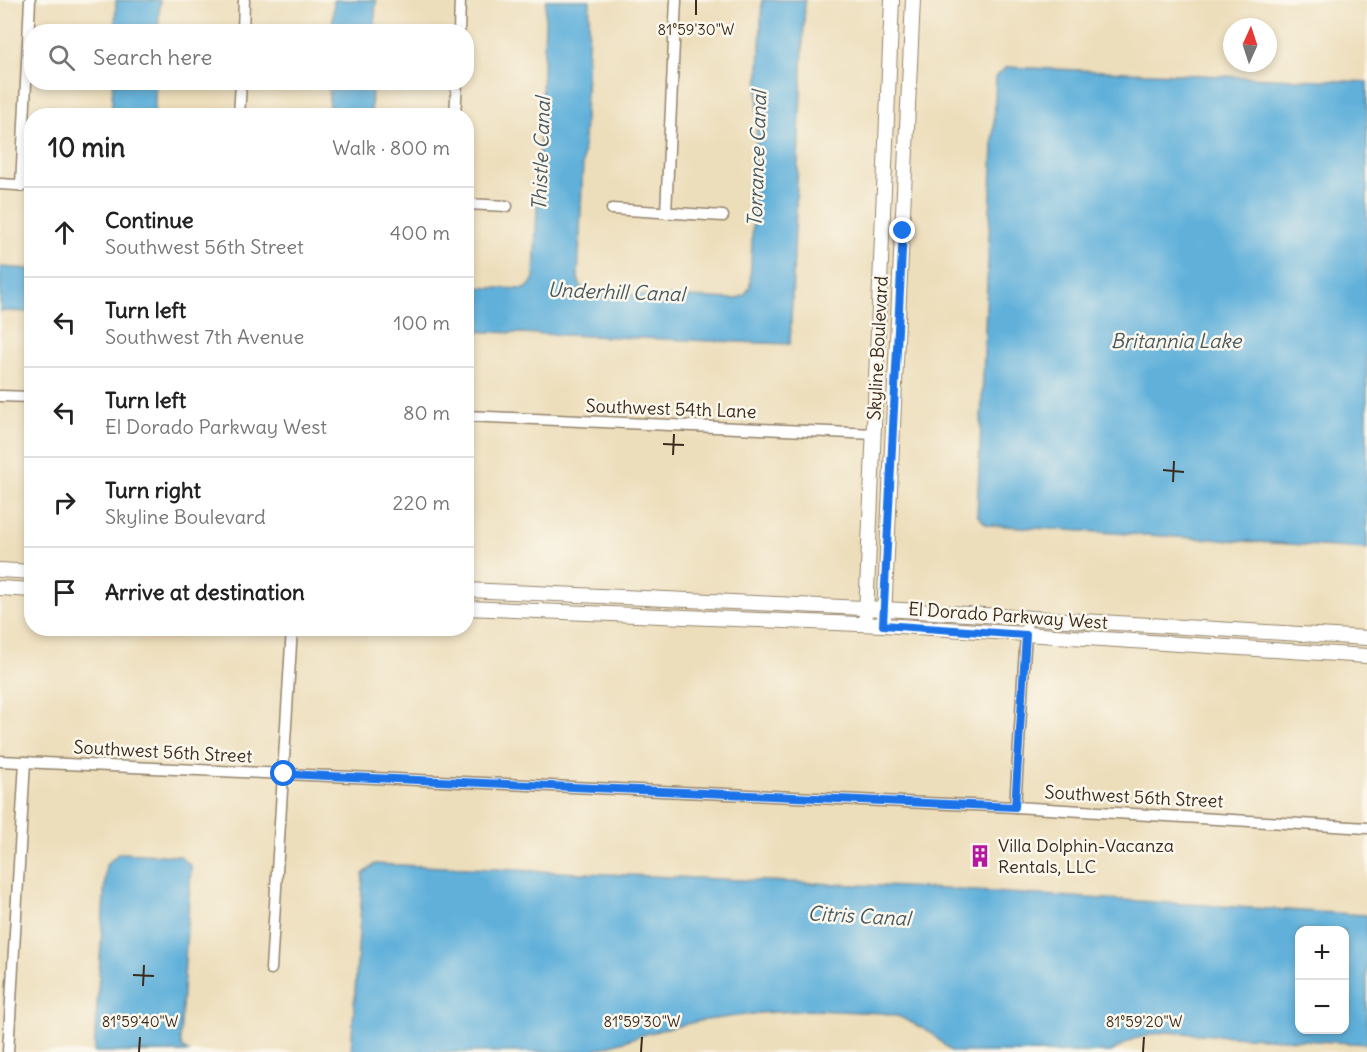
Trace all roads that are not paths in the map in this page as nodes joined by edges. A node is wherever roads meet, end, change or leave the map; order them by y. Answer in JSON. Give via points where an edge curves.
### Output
{"nodes":[{"id":1,"x":30,"y":0,"type":"edge"},
{"id":2,"x":244,"y":0,"type":"edge"},
{"id":3,"x":460,"y":0,"type":"edge"},
{"id":4,"x":676,"y":0,"type":"edge"},
{"id":5,"x":892,"y":0,"type":"edge"},
{"id":6,"x":913,"y":0,"type":"edge"},
{"id":7,"x":29,"y":24,"type":"edge"},
{"id":8,"x":243,"y":24,"type":"edge"},
{"id":9,"x":459,"y":24,"type":"edge"},
{"id":10,"x":28,"y":90,"type":"edge"},
{"id":11,"x":241,"y":90,"type":"edge"},
{"id":12,"x":457,"y":90,"type":"edge"},
{"id":13,"x":28,"y":108,"type":"edge"},
{"id":14,"x":239,"y":108,"type":"edge"},
{"id":15,"x":455,"y":108,"type":"edge"},
{"id":16,"x":0,"y":184,"type":"edge"},
{"id":17,"x":24,"y":186,"type":"edge"},
{"id":18,"x":474,"y":204,"type":"edge"},
{"id":19,"x":507,"y":206,"type":"dead end"},
{"id":20,"x":612,"y":209,"type":"dead end"},
{"id":21,"x":666,"y":213,"type":"junction"},
{"id":22,"x":723,"y":216,"type":"dead end"},
{"id":23,"x":0,"y":396,"type":"edge"},
{"id":24,"x":24,"y":397,"type":"edge"},
{"id":25,"x":474,"y":416,"type":"edge"},
{"id":26,"x":874,"y":434,"type":"junction"},
{"id":27,"x":892,"y":435,"type":"junction"},
{"id":28,"x":0,"y":570,"type":"edge"},
{"id":29,"x":24,"y":572,"type":"edge"},
{"id":30,"x":0,"y":588,"type":"edge"},
{"id":31,"x":24,"y":590,"type":"edge"},
{"id":32,"x":474,"y":590,"type":"edge"},
{"id":33,"x":474,"y":608,"type":"edge"},
{"id":34,"x":866,"y":608,"type":"junction"},
{"id":35,"x":885,"y":609,"type":"junction"},
{"id":36,"x":1027,"y":617,"type":"junction"},
{"id":37,"x":866,"y":624,"type":"junction"},
{"id":38,"x":883,"y":625,"type":"junction"},
{"id":39,"x":1026,"y":635,"type":"junction"},
{"id":40,"x":292,"y":636,"type":"edge"},
{"id":41,"x":1367,"y":638,"type":"edge"},
{"id":42,"x":1367,"y":656,"type":"edge"},
{"id":43,"x":0,"y":760,"type":"edge"},
{"id":44,"x":25,"y":762,"type":"junction"},
{"id":45,"x":284,"y":774,"type":"junction"},
{"id":46,"x":1015,"y":807,"type":"junction"},
{"id":47,"x":1367,"y":828,"type":"edge"},
{"id":48,"x":271,"y":969,"type":"dead end"},
{"id":49,"x":8,"y":1052,"type":"edge"}],
"edges":[{"from":1,"to":7,"type":"street"},
{"from":2,"to":8,"type":"street"},
{"from":3,"to":9,"type":"street"},
{"from":4,"to":21,"type":"street"},
{"from":5,"to":26,"type":"street","name":"Skyline Boulevard"},
{"from":6,"to":27,"type":"street","name":"Skyline Boulevard"},
{"from":10,"to":13,"type":"street"},
{"from":11,"to":14,"type":"street"},
{"from":12,"to":15,"type":"street"},
{"from":16,"to":17,"type":"street"},
{"from":18,"to":19,"type":"street"},
{"from":20,"to":21,"type":"street"},
{"from":21,"to":22,"type":"street"},
{"from":23,"to":24,"type":"street"},
{"from":25,"to":26,"type":"street","name":"Southwest 54th Lane"},
{"from":26,"to":27,"type":"street"},
{"from":26,"to":34,"type":"street","name":"Skyline Boulevard"},
{"from":27,"to":35,"type":"street","name":"Skyline Boulevard"},
{"from":28,"to":29,"type":"street"},
{"from":30,"to":31,"type":"street"},
{"from":32,"to":34,"type":"street","name":"El Dorado Parkway West"},
{"from":33,"to":37,"type":"street","name":"El Dorado Parkway West"},
{"from":34,"to":35,"type":"street","name":"El Dorado Parkway West"},
{"from":34,"to":37,"type":"street","name":"Skyline Boulevard"},
{"from":35,"to":36,"type":"street","name":"El Dorado Parkway West"},
{"from":35,"to":38,"type":"street","name":"Skyline Boulevard"},
{"from":36,"to":39,"type":"street"},
{"from":36,"to":41,"type":"street","name":"El Dorado Parkway West"},
{"from":37,"to":38,"type":"street","name":"El Dorado Parkway West"},
{"from":38,"to":39,"type":"street","name":"El Dorado Parkway West"},
{"from":39,"to":42,"type":"street","name":"El Dorado Parkway West"},
{"from":39,"to":46,"type":"street"},
{"from":40,"to":45,"type":"street"},
{"from":43,"to":44,"type":"street","name":"Southwest 56th Street"},
{"from":44,"to":45,"type":"street","name":"Southwest 56th Street"},
{"from":44,"to":49,"type":"street"},
{"from":45,"to":46,"type":"street","name":"Southwest 56th Street"},
{"from":45,"to":48,"type":"street"},
{"from":46,"to":47,"type":"street","name":"Southwest 56th Street"}]}
